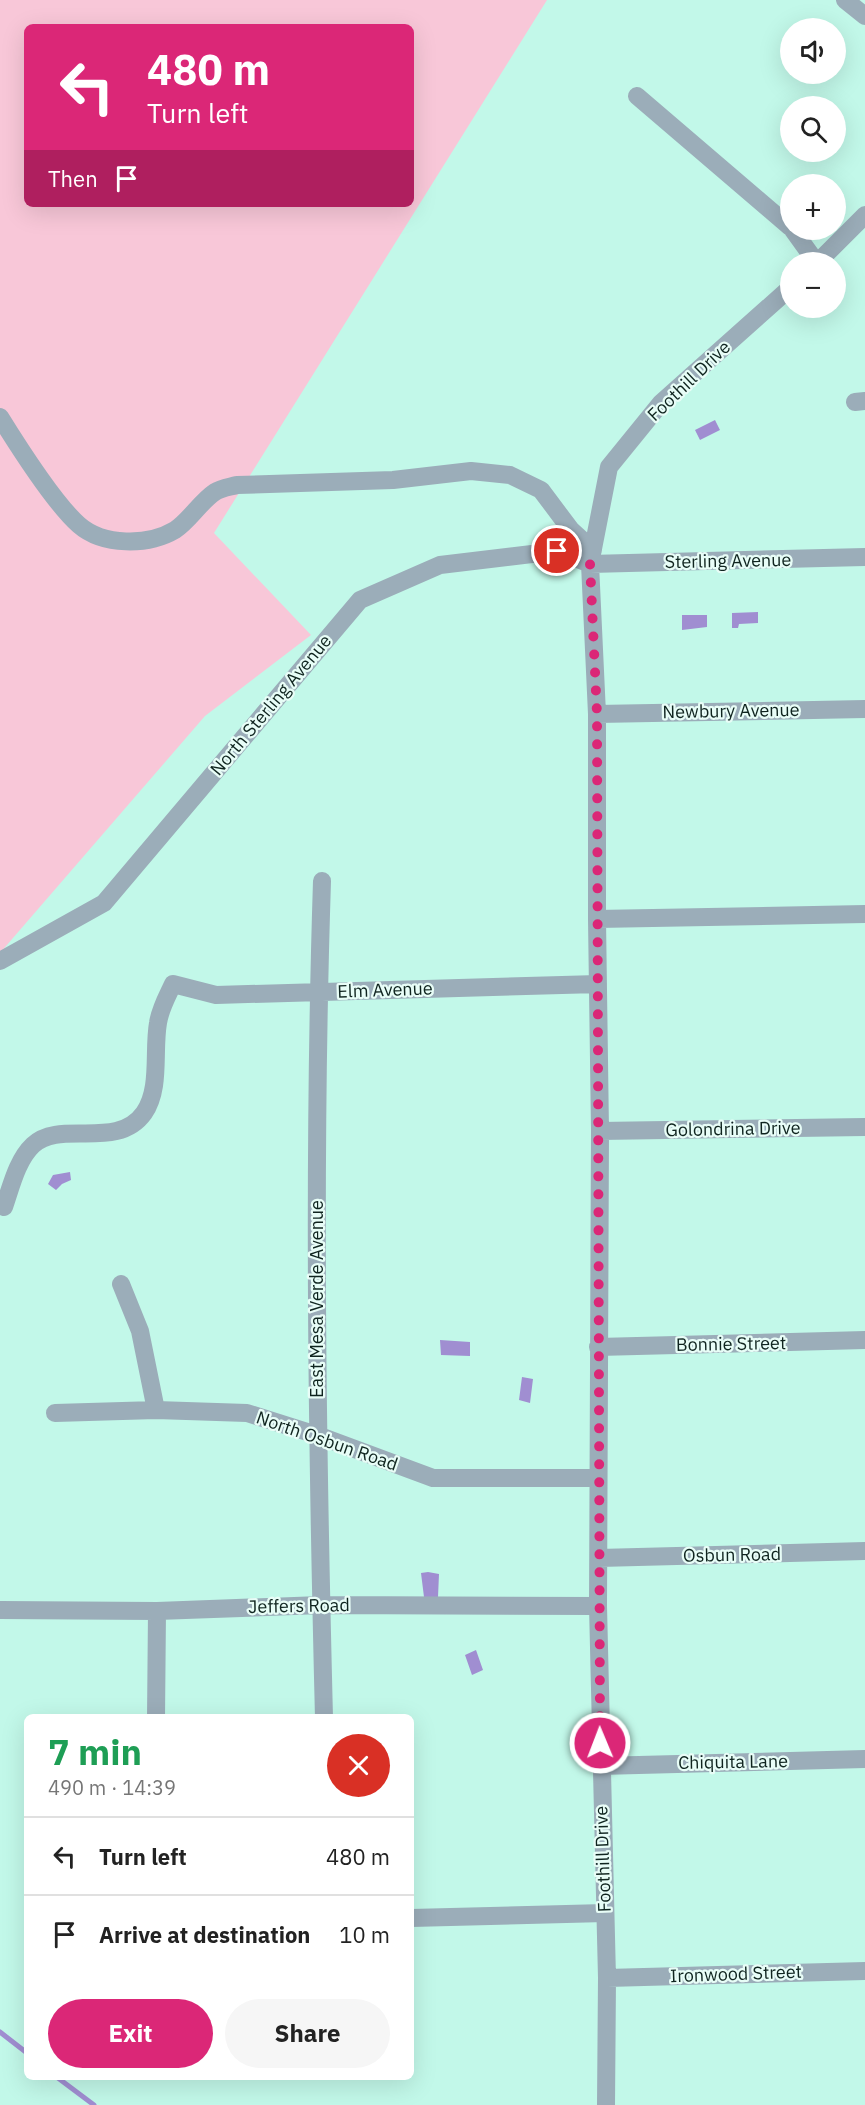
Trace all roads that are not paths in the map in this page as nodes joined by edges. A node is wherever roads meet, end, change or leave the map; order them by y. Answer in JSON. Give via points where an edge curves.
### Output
{"nodes":[{"id":1,"x":845,"y":0,"type":"edge"},
{"id":2,"x":865,"y":16,"type":"edge"},
{"id":3,"x":637,"y":96,"type":"dead end"},
{"id":4,"x":865,"y":215,"type":"edge"},
{"id":5,"x":780,"y":218,"type":"edge"},
{"id":6,"x":827,"y":252,"type":"edge"},
{"id":7,"x":780,"y":297,"type":"edge"},
{"id":8,"x":0,"y":417,"type":"edge"},
{"id":9,"x":592,"y":557,"type":"junction"},
{"id":10,"x":865,"y":557,"type":"edge"},
{"id":11,"x":865,"y":709,"type":"edge"},
{"id":12,"x":597,"y":714,"type":"junction"},
{"id":13,"x":322,"y":881,"type":"dead end"},
{"id":14,"x":865,"y":915,"type":"edge"},
{"id":15,"x":597,"y":919,"type":"junction"},
{"id":16,"x":0,"y":961,"type":"edge"},
{"id":17,"x":598,"y":984,"type":"junction"},
{"id":18,"x":318,"y":992,"type":"junction"},
{"id":19,"x":865,"y":1127,"type":"edge"},
{"id":20,"x":600,"y":1131,"type":"junction"},
{"id":21,"x":4,"y":1208,"type":"dead end"},
{"id":22,"x":120,"y":1284,"type":"dead end"},
{"id":23,"x":865,"y":1340,"type":"edge"},
{"id":24,"x":598,"y":1347,"type":"junction"},
{"id":25,"x":156,"y":1410,"type":"junction"},
{"id":26,"x":55,"y":1413,"type":"dead end"},
{"id":27,"x":317,"y":1435,"type":"junction"},
{"id":28,"x":598,"y":1478,"type":"junction"},
{"id":29,"x":865,"y":1551,"type":"edge"},
{"id":30,"x":599,"y":1558,"type":"junction"},
{"id":31,"x":321,"y":1605,"type":"junction"},
{"id":32,"x":598,"y":1606,"type":"junction"},
{"id":33,"x":0,"y":1610,"type":"edge"},
{"id":34,"x":157,"y":1611,"type":"junction"},
{"id":35,"x":156,"y":1714,"type":"edge"},
{"id":36,"x":324,"y":1714,"type":"edge"},
{"id":37,"x":865,"y":1759,"type":"edge"},
{"id":38,"x":600,"y":1766,"type":"junction"},
{"id":39,"x":605,"y":1913,"type":"junction"},
{"id":40,"x":414,"y":1918,"type":"edge"},
{"id":41,"x":865,"y":1971,"type":"edge"},
{"id":42,"x":607,"y":1978,"type":"junction"},
{"id":43,"x":606,"y":2105,"type":"edge"}],
"edges":[{"from":1,"to":2,"type":"street"},
{"from":3,"to":5,"type":"street"},
{"from":4,"to":6,"type":"street"},
{"from":7,"to":9,"type":"street","name":"Foothill Drive","via":[[661,403],[609,467]]},
{"from":8,"to":9,"type":"street","via":[[78,525],[105,539],[146,540],[167,533],[216,491],[237,485],[393,480],[471,471],[510,475],[541,490]]},
{"from":9,"to":10,"type":"street","name":"Sterling Avenue"},
{"from":9,"to":12,"type":"street","name":"Foothill Drive"},
{"from":9,"to":16,"type":"street","name":"North Sterling Avenue","via":[[557,551],[440,565],[360,600],[104,903]]},
{"from":11,"to":12,"type":"street","name":"Newbury Avenue"},
{"from":12,"to":15,"type":"street","name":"Foothill Drive"},
{"from":13,"to":18,"type":"street","name":"East Mesa Verde Avenue"},
{"from":14,"to":15,"type":"street"},
{"from":15,"to":17,"type":"street","name":"Foothill Drive"},
{"from":17,"to":18,"type":"street","name":"Elm Avenue"},
{"from":17,"to":20,"type":"street","name":"Foothill Drive"},
{"from":18,"to":21,"type":"street","name":"Elm Avenue","via":[[216,995],[173,984],[158,1023],[154,1084],[144,1113],[129,1126],[100,1135],[51,1134],[33,1144],[22,1159]]},
{"from":18,"to":27,"type":"street","name":"East Mesa Verde Avenue"},
{"from":19,"to":20,"type":"street","name":"Golondrina Drive"},
{"from":20,"to":24,"type":"street","name":"Foothill Drive"},
{"from":22,"to":25,"type":"street","via":[[140,1331]]},
{"from":23,"to":24,"type":"street","name":"Bonnie Street"},
{"from":24,"to":28,"type":"street","name":"Foothill Drive"},
{"from":25,"to":26,"type":"street","name":"North Osbun Road"},
{"from":25,"to":27,"type":"street","name":"North Osbun Road","via":[[247,1413]]},
{"from":27,"to":28,"type":"street","name":"North Osbun Road","via":[[433,1478]]},
{"from":27,"to":31,"type":"street","name":"East Mesa Verde Avenue"},
{"from":28,"to":30,"type":"street","name":"Foothill Drive"},
{"from":29,"to":30,"type":"street","name":"Osbun Road"},
{"from":30,"to":32,"type":"street","name":"Foothill Drive"},
{"from":31,"to":32,"type":"street","name":"Jeffers Road"},
{"from":31,"to":34,"type":"street","name":"Jeffers Road"},
{"from":31,"to":36,"type":"street","name":"East Mesa Verde Avenue"},
{"from":32,"to":38,"type":"street","name":"Foothill Drive"},
{"from":33,"to":34,"type":"street","name":"Jeffers Road"},
{"from":34,"to":35,"type":"street"},
{"from":37,"to":38,"type":"street","name":"Chiquita Lane"},
{"from":38,"to":39,"type":"street","name":"Foothill Drive"},
{"from":39,"to":40,"type":"street"},
{"from":39,"to":42,"type":"street","name":"Foothill Drive"},
{"from":41,"to":42,"type":"street","name":"Ironwood Street"},
{"from":42,"to":43,"type":"street","name":"Foothill Drive"}]}
